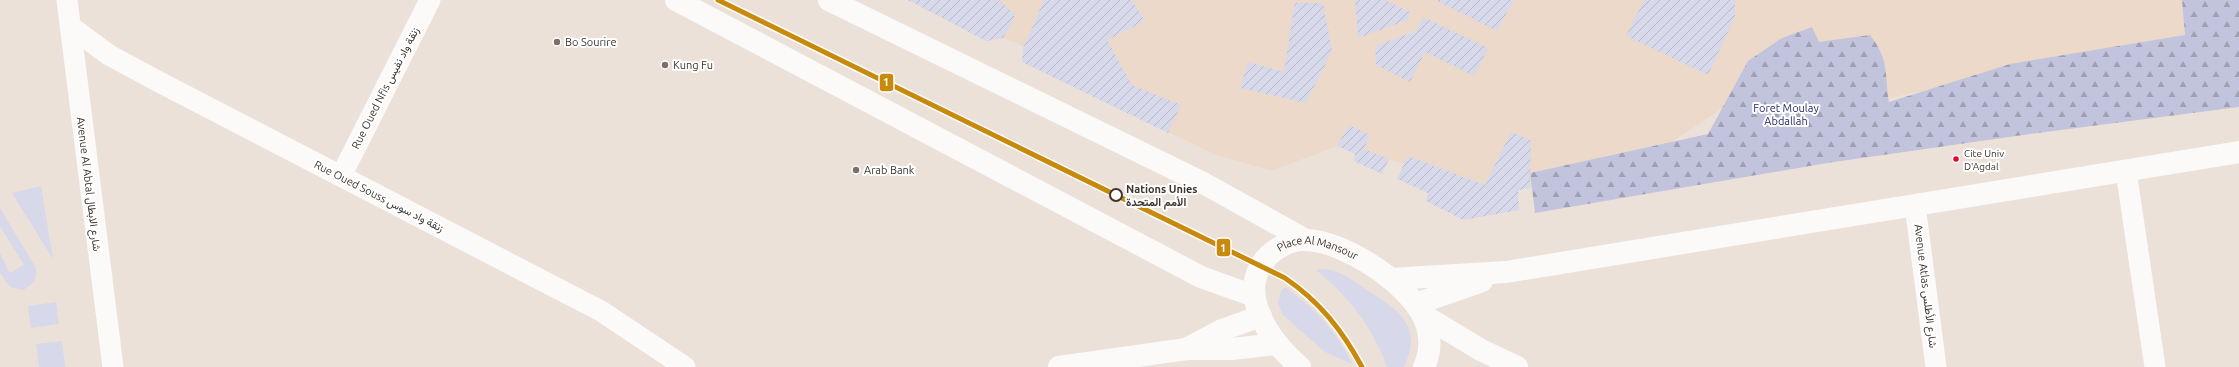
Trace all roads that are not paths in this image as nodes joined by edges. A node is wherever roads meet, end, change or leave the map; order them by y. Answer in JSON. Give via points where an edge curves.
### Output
{"nodes":[{"id":1,"x":67,"y":0,"type":"edge"},
{"id":2,"x":430,"y":0,"type":"edge"},
{"id":3,"x":676,"y":0,"type":"edge"},
{"id":4,"x":829,"y":0,"type":"edge"},
{"id":5,"x":71,"y":28,"type":"junction"},
{"id":6,"x":2239,"y":152,"type":"edge"},
{"id":7,"x":2126,"y":171,"type":"junction"},
{"id":8,"x":340,"y":176,"type":"junction"},
{"id":9,"x":1915,"y":205,"type":"junction"},
{"id":10,"x":1306,"y":240,"type":"junction"},
{"id":11,"x":1506,"y":272,"type":"junction"},
{"id":12,"x":1391,"y":279,"type":"junction"},
{"id":13,"x":1254,"y":296,"type":"junction"},
{"id":14,"x":1419,"y":310,"type":"junction"},
{"id":15,"x":1260,"y":316,"type":"junction"},
{"id":16,"x":1277,"y":344,"type":"junction"},
{"id":17,"x":1187,"y":349,"type":"junction"},
{"id":18,"x":113,"y":367,"type":"edge"},
{"id":19,"x":685,"y":367,"type":"edge"},
{"id":20,"x":1059,"y":367,"type":"edge"},
{"id":21,"x":1300,"y":367,"type":"edge"},
{"id":22,"x":1425,"y":367,"type":"edge"},
{"id":23,"x":1517,"y":367,"type":"edge"},
{"id":24,"x":1936,"y":367,"type":"edge"},
{"id":25,"x":2155,"y":367,"type":"edge"}],
"edges":[{"from":1,"to":5,"type":"street","name":"Avenue Al Abtal شارع الابطال"},
{"from":2,"to":8,"type":"street","name":"Rue Oued Nfis زنقة واد نفيس"},
{"from":3,"to":13,"type":"main road","via":[[1201,278]]},
{"from":4,"to":10,"type":"main road","via":[[1211,187]]},
{"from":5,"to":8,"type":"street","name":"Rue Oued Souss زنقة واد سوس","via":[[109,55]]},
{"from":5,"to":18,"type":"street","name":"Avenue Al Abtal شارع الابطال"},
{"from":6,"to":7,"type":"main road"},
{"from":7,"to":9,"type":"main road"},
{"from":7,"to":25,"type":"street"},
{"from":8,"to":19,"type":"street","name":"Rue Oued Souss زنقة واد سوس","via":[[601,311]]},
{"from":9,"to":11,"type":"main road"},
{"from":9,"to":24,"type":"street","name":"Avenue Atlas شارع الأطلس"},
{"from":10,"to":12,"type":"main road","name":"Place Al Mansour","via":[[1342,250],[1375,267]]},
{"from":10,"to":13,"type":"main road","name":"Place Al Mansour","via":[[1282,246],[1267,258],[1257,274]]},
{"from":11,"to":12,"type":"main road"},
{"from":11,"to":14,"type":"main road"},
{"from":12,"to":14,"type":"main road","name":"Place Al Mansour"},
{"from":13,"to":15,"type":"main road","name":"Place Al Mansour"},
{"from":14,"to":22,"type":"main road","name":"Place Al Mansour","via":[[1427,325],[1430,346]]},
{"from":14,"to":23,"type":"main road","via":[[1481,350]]},
{"from":15,"to":16,"type":"main road","name":"Place Al Mansour"},
{"from":15,"to":17,"type":"main road","via":[[1222,330]]},
{"from":16,"to":17,"type":"main road","via":[[1232,349]]},
{"from":16,"to":21,"type":"main road","name":"Place Al Mansour"},
{"from":17,"to":20,"type":"main road"}]}
